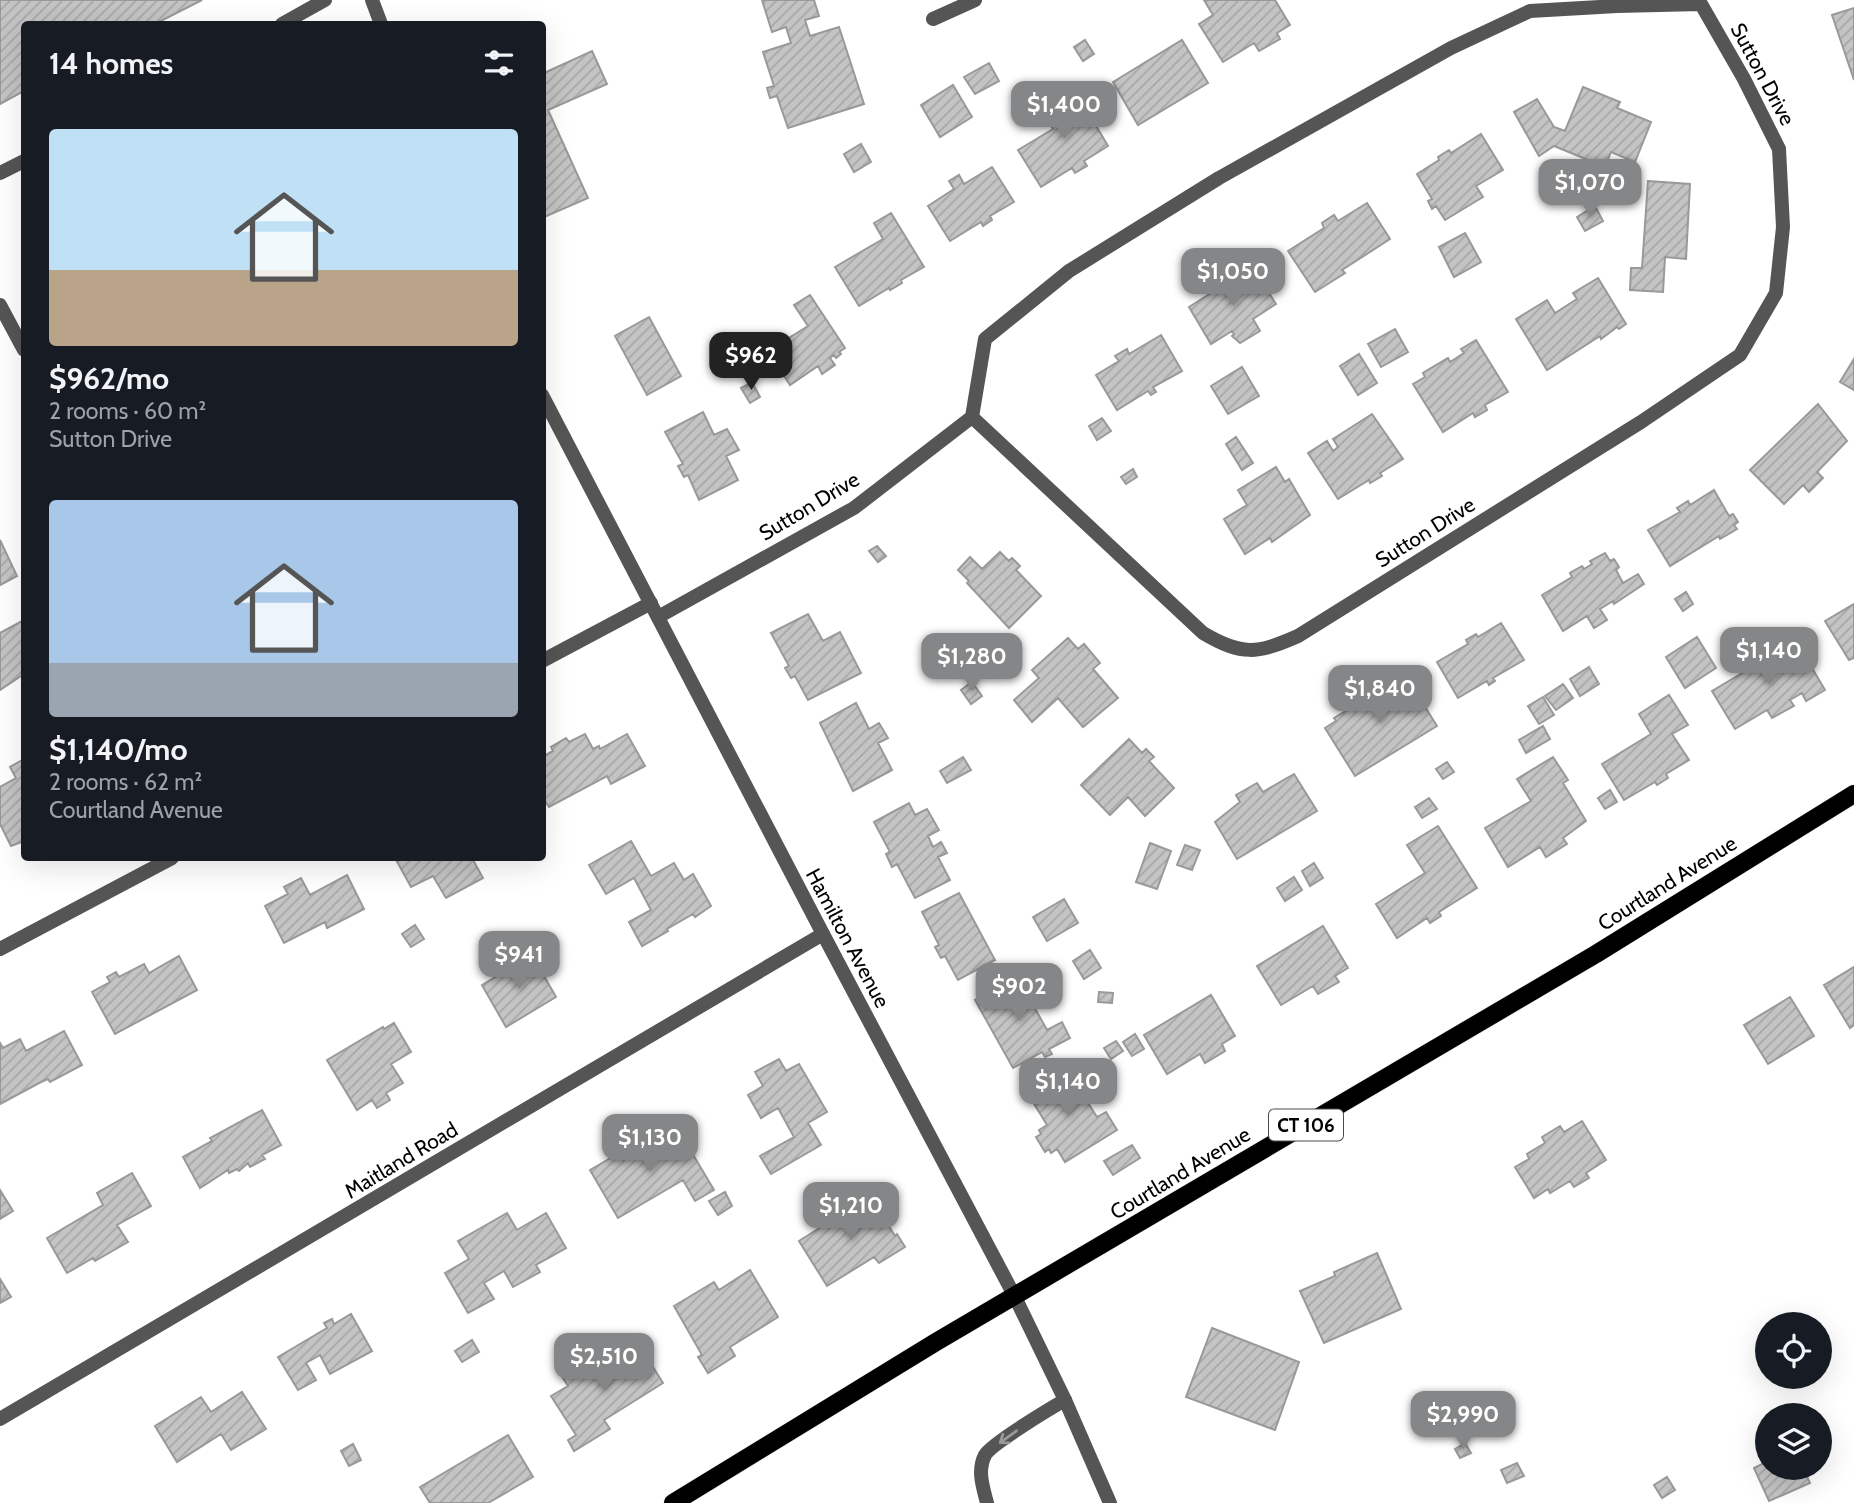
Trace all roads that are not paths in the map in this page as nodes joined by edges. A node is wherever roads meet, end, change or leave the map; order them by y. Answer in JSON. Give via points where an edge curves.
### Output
{"nodes":[{"id":1,"x":325,"y":0,"type":"edge"},
{"id":2,"x":372,"y":0,"type":"edge"},
{"id":3,"x":975,"y":0,"type":"edge"},
{"id":4,"x":1704,"y":2,"type":"edge"},
{"id":5,"x":933,"y":19,"type":"dead end"},
{"id":6,"x":287,"y":21,"type":"edge"},
{"id":7,"x":380,"y":21,"type":"edge"},
{"id":8,"x":21,"y":162,"type":"edge"},
{"id":9,"x":0,"y":173,"type":"edge"},
{"id":10,"x":0,"y":305,"type":"edge"},
{"id":11,"x":21,"y":344,"type":"edge"},
{"id":12,"x":546,"y":403,"type":"edge"},
{"id":13,"x":972,"y":417,"type":"junction"},
{"id":14,"x":651,"y":603,"type":"junction"},
{"id":15,"x":659,"y":617,"type":"junction"},
{"id":16,"x":546,"y":659,"type":"edge"},
{"id":17,"x":1854,"y":794,"type":"edge"},
{"id":18,"x":166,"y":861,"type":"edge"},
{"id":19,"x":822,"y":934,"type":"junction"},
{"id":20,"x":0,"y":949,"type":"edge"},
{"id":21,"x":1015,"y":1297,"type":"junction"},
{"id":22,"x":1065,"y":1400,"type":"junction"},
{"id":23,"x":0,"y":1419,"type":"edge"},
{"id":24,"x":673,"y":1503,"type":"edge"},
{"id":25,"x":987,"y":1503,"type":"edge"},
{"id":26,"x":1110,"y":1503,"type":"edge"}],
"edges":[{"from":1,"to":6,"type":"street"},
{"from":2,"to":7,"type":"street"},
{"from":3,"to":5,"type":"street"},
{"from":4,"to":13,"type":"street","name":"Sutton Drive","via":[[1530,11],[1451,48],[1219,178],[1069,271],[985,339]]},
{"from":4,"to":13,"type":"street","name":"Sutton Drive","via":[[1779,149],[1783,227],[1776,293],[1740,355],[1298,636],[1270,648],[1245,651],[1203,633]]},
{"from":8,"to":9,"type":"street"},
{"from":10,"to":11,"type":"street"},
{"from":12,"to":14,"type":"street","name":"Hamilton Avenue"},
{"from":13,"to":15,"type":"street","name":"Sutton Drive","via":[[854,508]]},
{"from":14,"to":15,"type":"street","name":"Hamilton Avenue"},
{"from":14,"to":16,"type":"street"},
{"from":15,"to":19,"type":"street","name":"Hamilton Avenue"},
{"from":17,"to":21,"type":"main road","name":"Courtland Avenue","number":"CT 106","via":[[1597,954]]},
{"from":18,"to":20,"type":"street"},
{"from":19,"to":21,"type":"street","name":"Hamilton Avenue"},
{"from":19,"to":23,"type":"street","name":"Maitland Road"},
{"from":21,"to":22,"type":"street","name":"Hamilton Avenue"},
{"from":21,"to":24,"type":"main road","name":"Courtland Avenue","number":"CT 106"},
{"from":22,"to":25,"type":"street","one_way":true,"via":[[985,1454],[980,1475]]},
{"from":22,"to":26,"type":"street","name":"Hamilton Avenue"}]}
